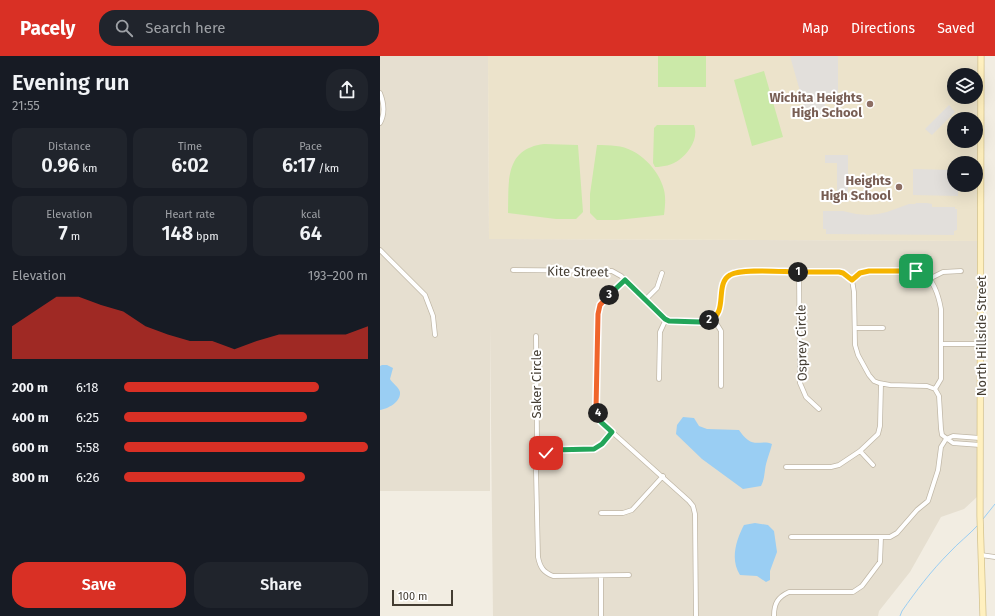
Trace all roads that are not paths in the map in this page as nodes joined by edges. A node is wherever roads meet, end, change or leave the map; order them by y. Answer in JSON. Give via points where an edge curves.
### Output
{"nodes":[{"id":1,"x":981,"y":56,"type":"edge"},
{"id":2,"x":380,"y":93,"type":"edge"},
{"id":3,"x":380,"y":123,"type":"edge"},
{"id":4,"x":380,"y":250,"type":"edge"},
{"id":5,"x":513,"y":270,"type":"dead end"},
{"id":6,"x":961,"y":271,"type":"dead end"},
{"id":7,"x":662,"y":272,"type":"dead end"},
{"id":8,"x":799,"y":272,"type":"junction"},
{"id":9,"x":929,"y":279,"type":"junction"},
{"id":10,"x":625,"y":280,"type":"junction"},
{"id":11,"x":852,"y":280,"type":"junction"},
{"id":12,"x":645,"y":300,"type":"junction"},
{"id":13,"x":713,"y":318,"type":"junction"},
{"id":14,"x":666,"y":319,"type":"junction"},
{"id":15,"x":855,"y":328,"type":"junction"},
{"id":16,"x":883,"y":328,"type":"dead end"},
{"id":17,"x":435,"y":335,"type":"dead end"},
{"id":18,"x":536,"y":336,"type":"dead end"},
{"id":19,"x":942,"y":344,"type":"junction"},
{"id":20,"x":981,"y":344,"type":"junction"},
{"id":21,"x":660,"y":379,"type":"dead end"},
{"id":22,"x":881,"y":384,"type":"junction"},
{"id":23,"x":721,"y":386,"type":"dead end"},
{"id":24,"x":935,"y":389,"type":"junction"},
{"id":25,"x":819,"y":409,"type":"dead end"},
{"id":26,"x":612,"y":432,"type":"junction"},
{"id":27,"x":980,"y":438,"type":"junction"},
{"id":28,"x":946,"y":439,"type":"junction"},
{"id":29,"x":980,"y":445,"type":"junction"},
{"id":30,"x":860,"y":451,"type":"junction"},
{"id":31,"x":545,"y":454,"type":"junction"},
{"id":32,"x":873,"y":465,"type":"dead end"},
{"id":33,"x":786,"y":467,"type":"dead end"},
{"id":34,"x":662,"y":476,"type":"junction"},
{"id":35,"x":601,"y":513,"type":"dead end"},
{"id":36,"x":791,"y":536,"type":"dead end"},
{"id":37,"x":881,"y":537,"type":"junction"},
{"id":38,"x":981,"y":555,"type":"junction"},
{"id":39,"x":995,"y":556,"type":"edge"},
{"id":40,"x":629,"y":575,"type":"dead end"},
{"id":41,"x":601,"y":576,"type":"junction"},
{"id":42,"x":601,"y":616,"type":"edge"},
{"id":43,"x":696,"y":616,"type":"edge"},
{"id":44,"x":774,"y":616,"type":"edge"},
{"id":45,"x":983,"y":616,"type":"edge"}],
"edges":[{"from":1,"to":20,"type":"main road","name":"North Hillside Street"},
{"from":2,"to":3,"type":"street","via":[[383,99],[383,117]]},
{"from":4,"to":17,"type":"street","via":[[425,295],[433,316]]},
{"from":5,"to":10,"type":"street","name":"Kite Street","via":[[612,271]]},
{"from":6,"to":9,"type":"street","via":[[943,272]]},
{"from":7,"to":12,"type":"street","via":[[657,288]]},
{"from":8,"to":11,"type":"street","via":[[839,272]]},
{"from":8,"to":13,"type":"street","via":[[742,271],[730,274],[723,284],[720,308]]},
{"from":8,"to":25,"type":"street","name":"Osprey Circle","via":[[800,383],[806,397]]},
{"from":9,"to":11,"type":"street","via":[[920,271],[877,270],[863,272]]},
{"from":9,"to":19,"type":"street","via":[[940,303]]},
{"from":10,"to":12,"type":"street","name":"Kite Street"},
{"from":10,"to":26,"type":"street","via":[[601,303],[598,314],[596,409],[601,422]]},
{"from":11,"to":15,"type":"street"},
{"from":12,"to":14,"type":"street","name":"Kite Street"},
{"from":13,"to":14,"type":"street","via":[[700,322]]},
{"from":13,"to":23,"type":"street","via":[[721,332]]},
{"from":14,"to":21,"type":"street","via":[[660,332]]},
{"from":15,"to":16,"type":"street"},
{"from":15,"to":22,"type":"street","via":[[858,355],[874,381]]},
{"from":18,"to":31,"type":"street","name":"Saker Circle","via":[[537,441]]},
{"from":19,"to":20,"type":"street"},
{"from":19,"to":24,"type":"street","via":[[941,379]]},
{"from":20,"to":27,"type":"main road","name":"North Hillside Street"},
{"from":22,"to":24,"type":"street","via":[[927,386]]},
{"from":22,"to":30,"type":"street","via":[[878,434]]},
{"from":24,"to":28,"type":"street","via":[[939,396],[942,435]]},
{"from":26,"to":31,"type":"street","via":[[594,449],[551,450]]},
{"from":26,"to":34,"type":"street"},
{"from":27,"to":28,"type":"street","via":[[953,436]]},
{"from":27,"to":29,"type":"main road","name":"North Hillside Street"},
{"from":28,"to":29,"type":"street","via":[[952,443]]},
{"from":28,"to":37,"type":"street","via":[[941,447],[938,470],[928,501],[916,510],[898,533],[890,537]]},
{"from":29,"to":38,"type":"main road","name":"North Hillside Street"},
{"from":30,"to":32,"type":"street"},
{"from":30,"to":33,"type":"street","via":[[839,465]]},
{"from":31,"to":41,"type":"street","via":[[537,460],[536,471],[540,566],[553,576]]},
{"from":34,"to":35,"type":"street","via":[[632,510],[623,513]]},
{"from":34,"to":43,"type":"street","via":[[694,509]]},
{"from":36,"to":37,"type":"street"},
{"from":37,"to":44,"type":"street","via":[[880,562],[858,590],[789,592],[780,596],[774,608]]},
{"from":38,"to":39,"type":"street"},
{"from":38,"to":45,"type":"main road","name":"North Hillside Street"},
{"from":40,"to":41,"type":"street"},
{"from":41,"to":42,"type":"street"}]}
